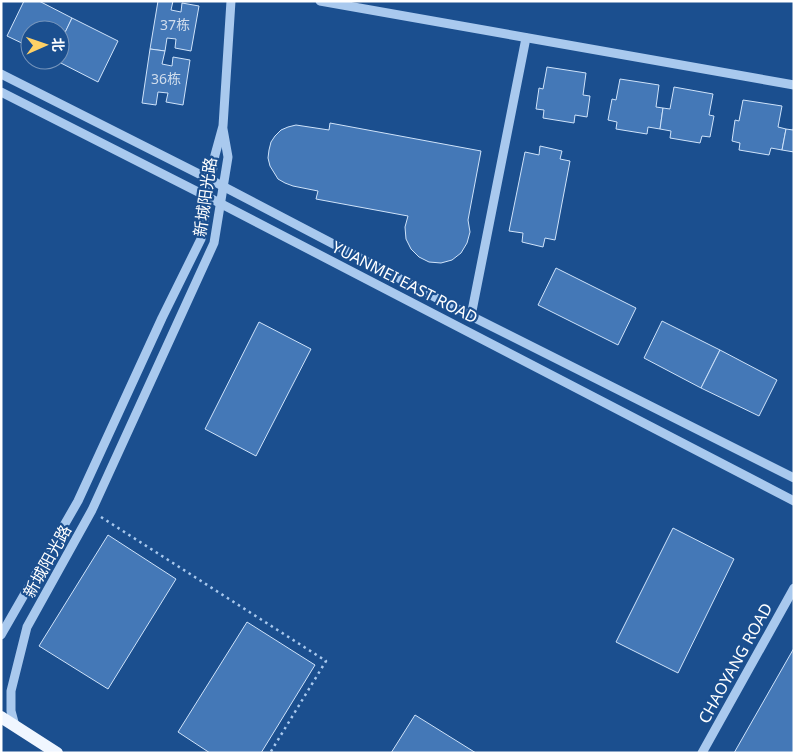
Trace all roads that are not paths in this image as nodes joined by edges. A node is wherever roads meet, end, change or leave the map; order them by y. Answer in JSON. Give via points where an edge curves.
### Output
{"nodes":[{"id":1,"x":232,"y":1,"type":"edge"},
{"id":2,"x":320,"y":1,"type":"edge"},
{"id":3,"x":526,"y":38,"type":"junction"},
{"id":4,"x":1,"y":74,"type":"edge"},
{"id":5,"x":794,"y":85,"type":"edge"},
{"id":6,"x":1,"y":92,"type":"edge"},
{"id":7,"x":223,"y":126,"type":"junction"},
{"id":8,"x":211,"y":180,"type":"junction"},
{"id":9,"x":223,"y":187,"type":"junction"},
{"id":10,"x":208,"y":197,"type":"junction"},
{"id":11,"x":220,"y":204,"type":"junction"},
{"id":12,"x":471,"y":316,"type":"junction"},
{"id":13,"x":794,"y":478,"type":"edge"},
{"id":14,"x":794,"y":500,"type":"edge"},
{"id":15,"x":794,"y":588,"type":"edge"},
{"id":16,"x":1,"y":635,"type":"edge"},
{"id":17,"x":1,"y":717,"type":"edge"},
{"id":18,"x":15,"y":726,"type":"junction"},
{"id":19,"x":58,"y":753,"type":"edge"},
{"id":20,"x":702,"y":753,"type":"edge"}],
"edges":[{"from":1,"to":7,"type":"street"},
{"from":2,"to":3,"type":"street"},
{"from":3,"to":5,"type":"street"},
{"from":3,"to":12,"type":"street"},
{"from":4,"to":8,"type":"street","name":"YUANMEI EAST ROAD"},
{"from":6,"to":10,"type":"street","name":"YUANMEI EAST ROAD"},
{"from":7,"to":8,"type":"street","name":"新城阳光路"},
{"from":7,"to":9,"type":"street","name":"新城阳光路","via":[[228,157]]},
{"from":8,"to":9,"type":"street","name":"YUANMEI EAST ROAD"},
{"from":8,"to":10,"type":"street","name":"新城阳光路"},
{"from":9,"to":11,"type":"street","name":"新城阳光路"},
{"from":9,"to":12,"type":"street","name":"YUANMEI EAST ROAD"},
{"from":10,"to":11,"type":"street","name":"YUANMEI EAST ROAD"},
{"from":10,"to":16,"type":"street","name":"新城阳光路","via":[[201,239],[78,501]]},
{"from":11,"to":14,"type":"street","name":"YUANMEI EAST ROAD"},
{"from":11,"to":18,"type":"street","name":"新城阳光路","via":[[214,243],[92,510],[27,627],[11,691]]},
{"from":12,"to":13,"type":"street","name":"YUANMEI EAST ROAD"},
{"from":15,"to":20,"type":"street","name":"CHAOYANG ROAD"},
{"from":17,"to":18,"type":"main road"},
{"from":18,"to":19,"type":"main road"}]}
